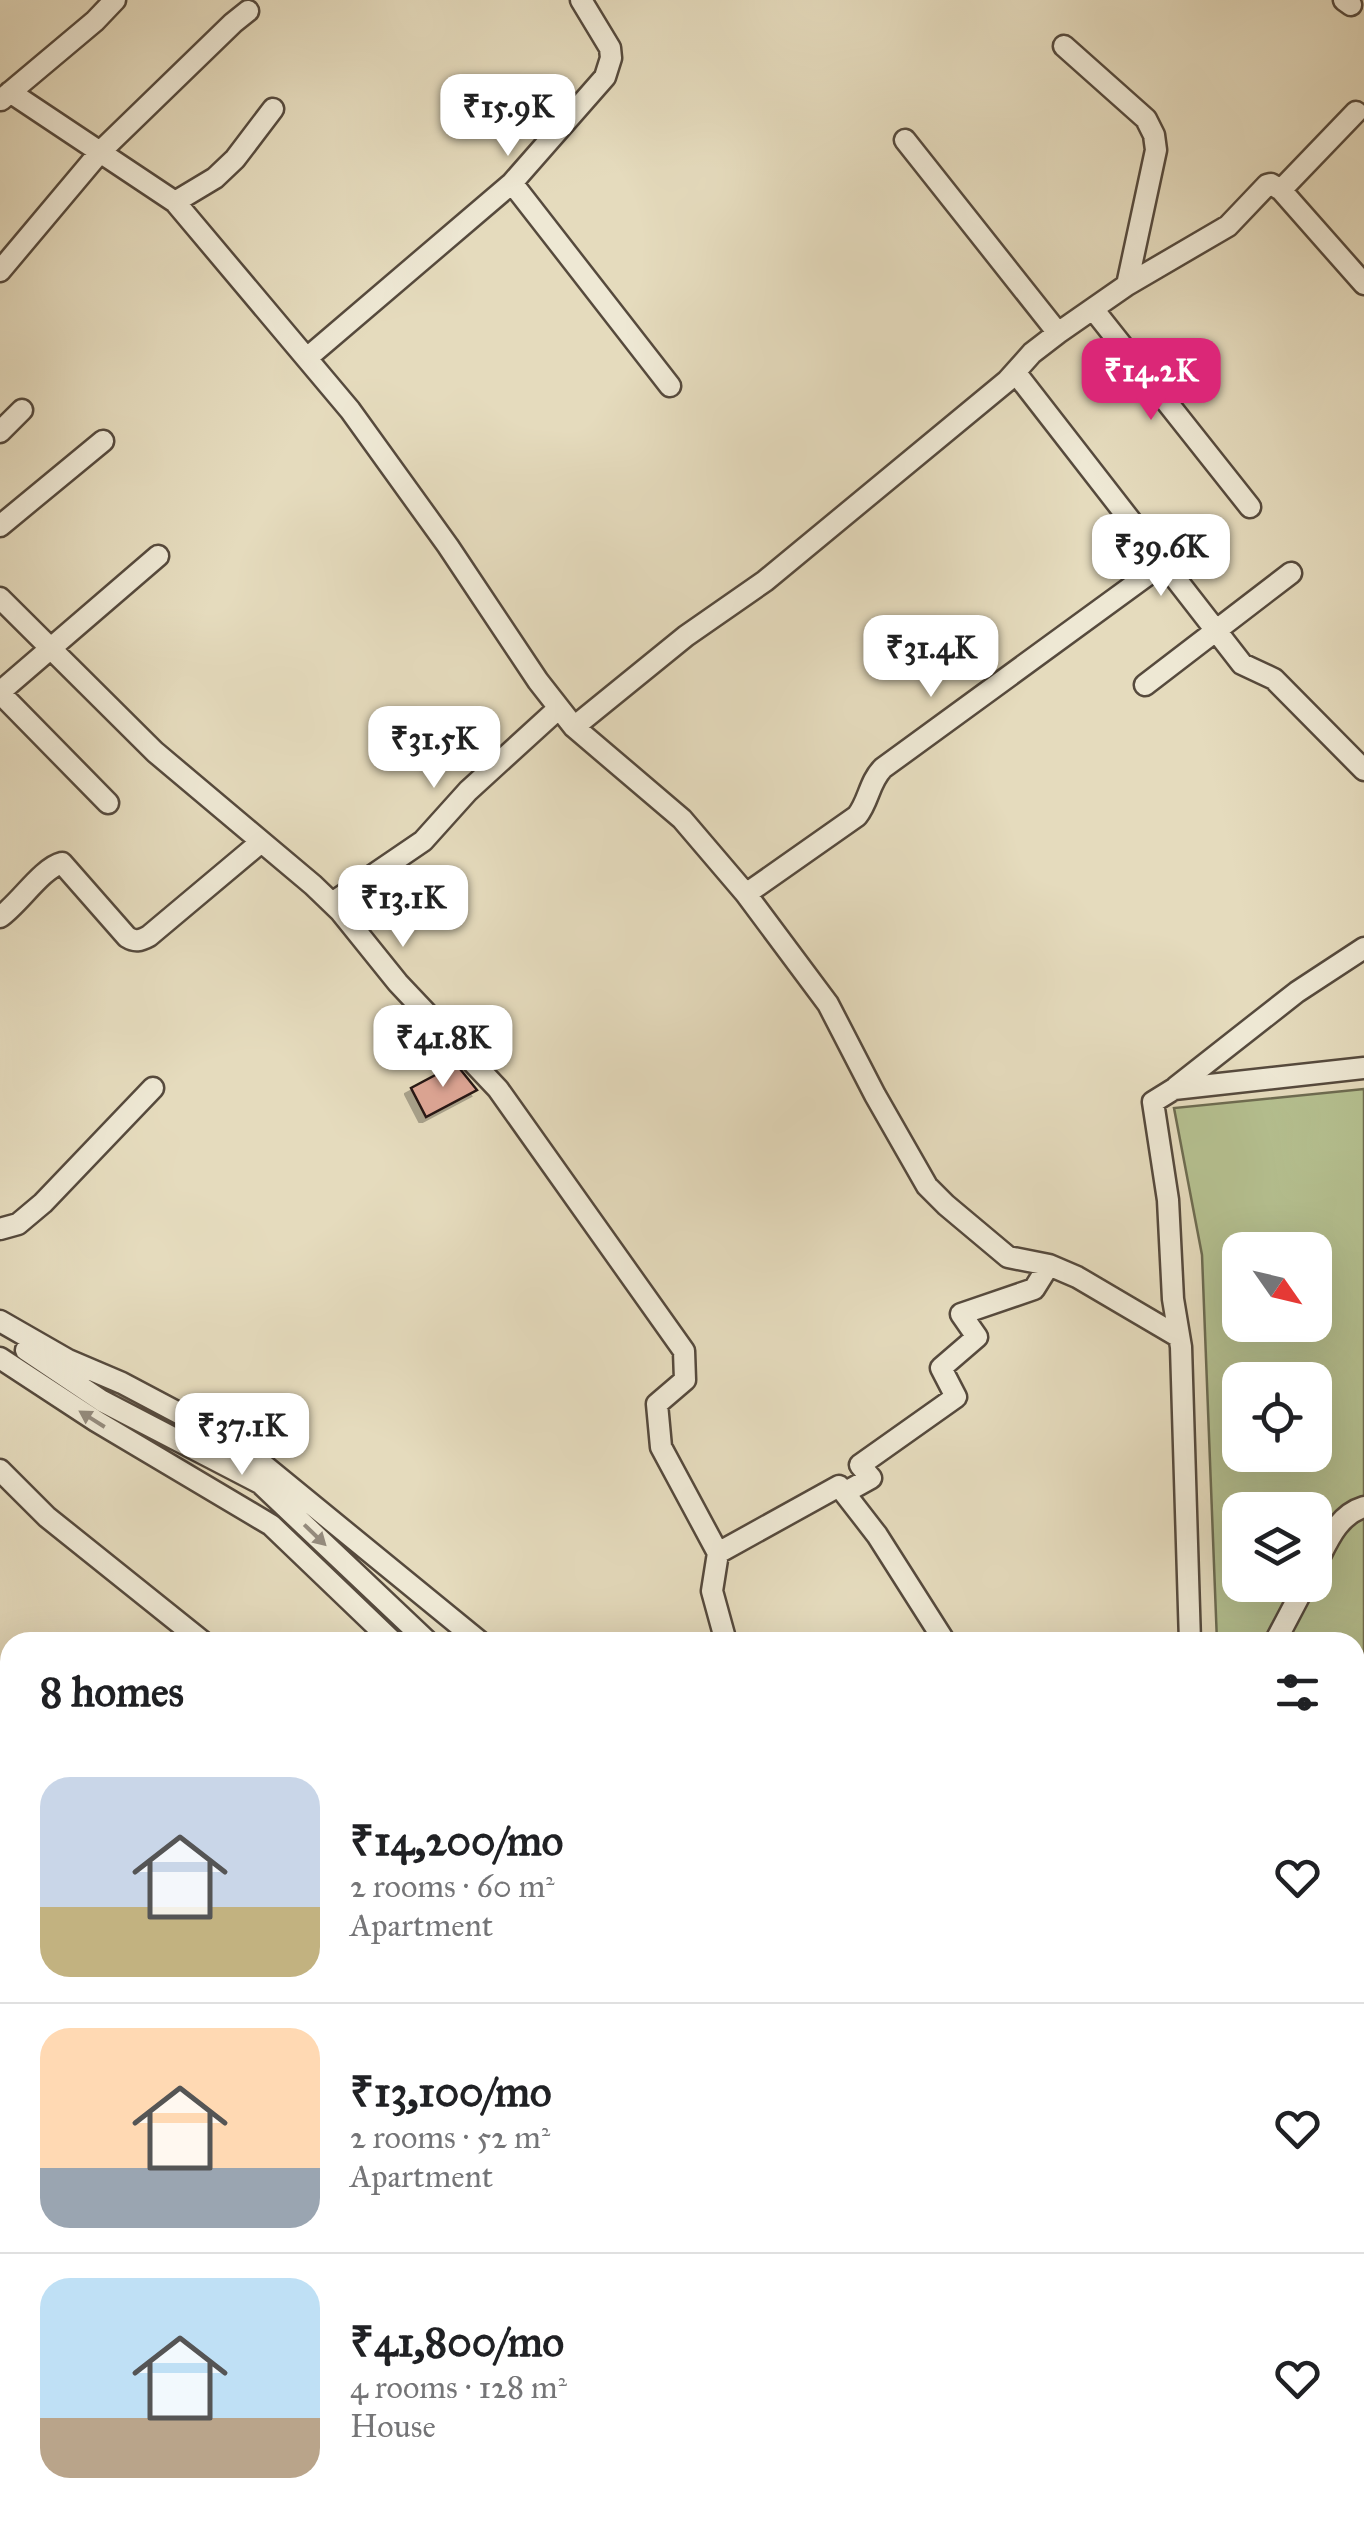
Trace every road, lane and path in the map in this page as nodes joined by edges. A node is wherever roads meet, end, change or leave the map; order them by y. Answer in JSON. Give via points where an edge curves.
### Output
{"nodes":[{"id":1,"x":115,"y":0,"type":"edge"},
{"id":2,"x":581,"y":0,"type":"edge"},
{"id":3,"x":248,"y":11,"type":"dead end"},
{"id":4,"x":1064,"y":46,"type":"dead end"},
{"id":5,"x":5,"y":97,"type":"edge"},
{"id":6,"x":273,"y":109,"type":"dead end"},
{"id":7,"x":1361,"y":112,"type":"edge"},
{"id":8,"x":905,"y":140,"type":"dead end"},
{"id":9,"x":100,"y":152,"type":"junction"},
{"id":10,"x":512,"y":184,"type":"junction"},
{"id":11,"x":1281,"y":190,"type":"junction"},
{"id":12,"x":174,"y":202,"type":"junction"},
{"id":13,"x":0,"y":271,"type":"edge"},
{"id":14,"x":1364,"y":284,"type":"edge"},
{"id":15,"x":1127,"y":285,"type":"junction"},
{"id":16,"x":1092,"y":309,"type":"junction"},
{"id":17,"x":1058,"y":333,"type":"junction"},
{"id":18,"x":306,"y":358,"type":"junction"},
{"id":19,"x":1015,"y":372,"type":"junction"},
{"id":20,"x":670,"y":386,"type":"dead end"},
{"id":21,"x":22,"y":410,"type":"dead end"},
{"id":22,"x":0,"y":432,"type":"edge"},
{"id":23,"x":103,"y":441,"type":"dead end"},
{"id":24,"x":1250,"y":507,"type":"dead end"},
{"id":25,"x":0,"y":526,"type":"edge"},
{"id":26,"x":158,"y":556,"type":"dead end"},
{"id":27,"x":1164,"y":563,"type":"junction"},
{"id":28,"x":1292,"y":573,"type":"dead end"},
{"id":29,"x":0,"y":598,"type":"edge"},
{"id":30,"x":1216,"y":630,"type":"junction"},
{"id":31,"x":50,"y":647,"type":"junction"},
{"id":32,"x":1145,"y":685,"type":"dead end"},
{"id":33,"x":0,"y":693,"type":"edge"},
{"id":34,"x":559,"y":708,"type":"junction"},
{"id":35,"x":574,"y":727,"type":"junction"},
{"id":36,"x":1364,"y":770,"type":"edge"},
{"id":37,"x":108,"y":804,"type":"dead end"},
{"id":38,"x":261,"y":842,"type":"junction"},
{"id":39,"x":746,"y":894,"type":"junction"},
{"id":40,"x":332,"y":903,"type":"junction"},
{"id":41,"x":0,"y":917,"type":"edge"},
{"id":42,"x":1364,"y":948,"type":"edge"},
{"id":43,"x":1364,"y":1068,"type":"edge"},
{"id":44,"x":153,"y":1088,"type":"dead end"},
{"id":45,"x":1174,"y":1089,"type":"junction"},
{"id":46,"x":0,"y":1229,"type":"edge"},
{"id":47,"x":1049,"y":1264,"type":"junction"},
{"id":48,"x":0,"y":1321,"type":"edge"},
{"id":49,"x":0,"y":1332,"type":"edge"},
{"id":50,"x":1179,"y":1338,"type":"junction"},
{"id":51,"x":0,"y":1358,"type":"edge"},
{"id":52,"x":0,"y":1470,"type":"edge"},
{"id":53,"x":844,"y":1493,"type":"junction"},
{"id":54,"x":1364,"y":1507,"type":"edge"},
{"id":55,"x":1332,"y":1536,"type":"edge"},
{"id":56,"x":718,"y":1553,"type":"junction"},
{"id":57,"x":1296,"y":1602,"type":"edge"},
{"id":58,"x":190,"y":1632,"type":"edge"},
{"id":59,"x":383,"y":1632,"type":"edge"},
{"id":60,"x":417,"y":1632,"type":"edge"},
{"id":61,"x":468,"y":1632,"type":"edge"},
{"id":62,"x":723,"y":1632,"type":"edge"},
{"id":63,"x":940,"y":1632,"type":"edge"},
{"id":64,"x":1190,"y":1632,"type":"edge"},
{"id":65,"x":1280,"y":1632,"type":"edge"}],
"edges":[{"from":1,"to":5,"type":"street"},
{"from":2,"to":10,"type":"street","via":[[612,58],[604,77]]},
{"from":3,"to":9,"type":"street"},
{"from":4,"to":15,"type":"street","via":[[1146,120],[1154,136]]},
{"from":5,"to":9,"type":"street"},
{"from":6,"to":12,"type":"street","via":[[236,159]]},
{"from":7,"to":11,"type":"street"},
{"from":8,"to":17,"type":"street"},
{"from":9,"to":12,"type":"street"},
{"from":9,"to":13,"type":"street"},
{"from":10,"to":18,"type":"street"},
{"from":10,"to":20,"type":"street"},
{"from":11,"to":14,"type":"street"},
{"from":11,"to":15,"type":"street","via":[[1267,185],[1228,226]]},
{"from":12,"to":18,"type":"street"},
{"from":15,"to":16,"type":"street"},
{"from":16,"to":17,"type":"street"},
{"from":16,"to":24,"type":"street"},
{"from":17,"to":19,"type":"street"},
{"from":18,"to":34,"type":"street"},
{"from":19,"to":27,"type":"street"},
{"from":19,"to":35,"type":"street","via":[[765,581]]},
{"from":21,"to":22,"type":"street"},
{"from":23,"to":25,"type":"street"},
{"from":26,"to":31,"type":"street"},
{"from":27,"to":30,"type":"street"},
{"from":27,"to":39,"type":"street","via":[[883,768],[857,816]]},
{"from":28,"to":30,"type":"street"},
{"from":29,"to":31,"type":"street"},
{"from":30,"to":32,"type":"street"},
{"from":30,"to":36,"type":"street","via":[[1242,664],[1274,679]]},
{"from":31,"to":33,"type":"street"},
{"from":31,"to":38,"type":"street","via":[[154,752]]},
{"from":33,"to":37,"type":"street"},
{"from":34,"to":35,"type":"street"},
{"from":34,"to":40,"type":"street","via":[[424,841]]},
{"from":35,"to":39,"type":"street","via":[[682,819]]},
{"from":38,"to":40,"type":"street"},
{"from":38,"to":41,"type":"street","via":[[141,940],[127,937],[62,864]]},
{"from":39,"to":47,"type":"street","via":[[828,1004],[927,1186],[1008,1257]]},
{"from":40,"to":56,"type":"street","via":[[498,1088],[684,1351],[684,1380],[657,1404],[661,1446]]},
{"from":42,"to":45,"type":"street","via":[[1296,992]]},
{"from":43,"to":45,"type":"street"},
{"from":44,"to":46,"type":"street","via":[[43,1203],[18,1224]]},
{"from":45,"to":50,"type":"street","via":[[1153,1102]]},
{"from":47,"to":50,"type":"street"},
{"from":47,"to":53,"type":"street","via":[[1034,1289],[961,1314],[977,1336],[941,1368],[956,1397],[860,1465],[871,1478]]},
{"from":48,"to":61,"type":"street","via":[[239,1445]]},
{"from":49,"to":60,"type":"street","one_way":true,"via":[[102,1401],[260,1483]]},
{"from":50,"to":64,"type":"street"},
{"from":59,"to":51,"type":"street","one_way":true,"via":[[271,1525]]},
{"from":52,"to":58,"type":"street","via":[[47,1517]]},
{"from":53,"to":56,"type":"street","via":[[838,1486]]},
{"from":53,"to":63,"type":"street"},
{"from":54,"to":55,"type":"street","via":[[1342,1519]]},
{"from":56,"to":62,"type":"street","via":[[712,1591]]},
{"from":57,"to":65,"type":"street"}]}
